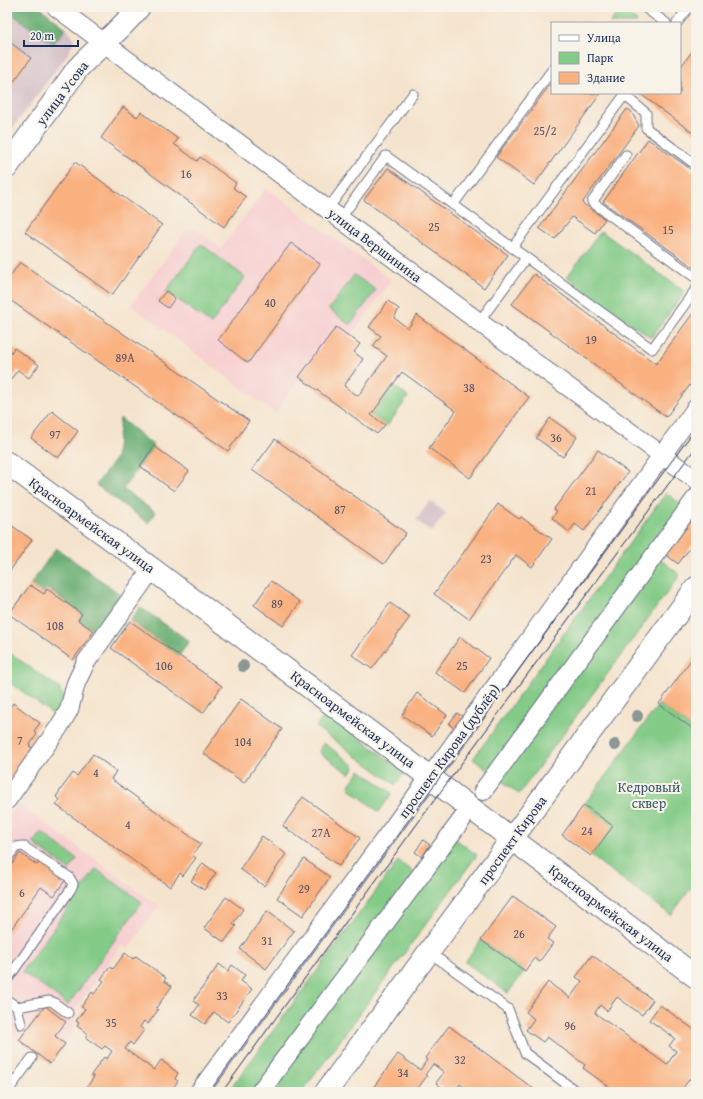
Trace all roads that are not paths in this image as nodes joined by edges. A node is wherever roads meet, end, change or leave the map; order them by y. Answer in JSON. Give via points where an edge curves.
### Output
{"nodes":[{"id":1,"x":56,"y":7,"type":"edge"},
{"id":2,"x":138,"y":7,"type":"edge"},
{"id":3,"x":644,"y":7,"type":"edge"},
{"id":4,"x":689,"y":7,"type":"edge"},
{"id":5,"x":665,"y":22,"type":"edge"},
{"id":6,"x":678,"y":22,"type":"edge"},
{"id":7,"x":104,"y":43,"type":"junction"},
{"id":8,"x":551,"y":71,"type":"edge"},
{"id":9,"x":413,"y":94,"type":"dead end"},
{"id":10,"x":625,"y":94,"type":"edge"},
{"id":11,"x":626,"y":155,"type":"dead end"},
{"id":12,"x":696,"y":165,"type":"edge"},
{"id":13,"x":7,"y":167,"type":"edge"},
{"id":14,"x":453,"y":205,"type":"junction"},
{"id":15,"x":333,"y":215,"type":"junction"},
{"id":16,"x":512,"y":248,"type":"junction"},
{"id":17,"x":526,"y":258,"type":"junction"},
{"id":18,"x":696,"y":278,"type":"edge"},
{"id":19,"x":696,"y":289,"type":"edge"},
{"id":20,"x":479,"y":322,"type":"junction"},
{"id":21,"x":696,"y":408,"type":"edge"},
{"id":22,"x":662,"y":454,"type":"junction"},
{"id":23,"x":7,"y":463,"type":"edge"},
{"id":24,"x":696,"y":480,"type":"edge"},
{"id":25,"x":696,"y":498,"type":"edge"},
{"id":26,"x":152,"y":569,"type":"junction"},
{"id":27,"x":696,"y":588,"type":"edge"},
{"id":28,"x":430,"y":776,"type":"junction"},
{"id":29,"x":483,"y":791,"type":"dead end"},
{"id":30,"x":7,"y":800,"type":"edge"},
{"id":31,"x":463,"y":818,"type":"dead end"},
{"id":32,"x":512,"y":839,"type":"junction"},
{"id":33,"x":7,"y":858,"type":"edge"},
{"id":34,"x":429,"y":952,"type":"junction"},
{"id":35,"x":696,"y":977,"type":"edge"},
{"id":36,"x":7,"y":980,"type":"edge"},
{"id":37,"x":7,"y":1000,"type":"edge"},
{"id":38,"x":17,"y":1007,"type":"junction"},
{"id":39,"x":68,"y":1013,"type":"dead end"},
{"id":40,"x":21,"y":1024,"type":"dead end"},
{"id":41,"x":32,"y":1058,"type":"dead end"},
{"id":42,"x":8,"y":1092,"type":"edge"},
{"id":43,"x":200,"y":1092,"type":"edge"},
{"id":44,"x":260,"y":1092,"type":"edge"},
{"id":45,"x":326,"y":1092,"type":"edge"},
{"id":46,"x":577,"y":1092,"type":"edge"}],
"edges":[{"from":1,"to":7,"type":"street","name":"улица Вершинина"},
{"from":2,"to":7,"type":"main road","name":"улица Усова","via":[[123,26]]},
{"from":3,"to":5,"type":"lane"},
{"from":4,"to":6,"type":"lane"},
{"from":7,"to":13,"type":"main road","name":"улица Усова","via":[[78,68]]},
{"from":7,"to":15,"type":"street","name":"улица Вершинина"},
{"from":8,"to":14,"type":"lane"},
{"from":9,"to":15,"type":"lane"},
{"from":10,"to":12,"type":"lane","via":[[646,113],[646,128]]},
{"from":10,"to":16,"type":"lane"},
{"from":11,"to":18,"type":"lane","via":[[592,202]]},
{"from":14,"to":15,"type":"lane","via":[[386,156]]},
{"from":14,"to":16,"type":"lane"},
{"from":15,"to":20,"type":"street","name":"улица Вершинина"},
{"from":16,"to":17,"type":"lane"},
{"from":17,"to":19,"type":"lane","via":[[652,349]]},
{"from":17,"to":20,"type":"lane"},
{"from":20,"to":22,"type":"street","name":"улица Вершинина"},
{"from":21,"to":22,"type":"street","name":"проспект Кирова (дублёр)"},
{"from":22,"to":24,"type":"street","name":"улица Вершинина"},
{"from":22,"to":28,"type":"street","name":"проспект Кирова (дублёр)"},
{"from":23,"to":26,"type":"main road","name":"Красноармейская улица"},
{"from":25,"to":29,"type":"street"},
{"from":26,"to":28,"type":"main road","name":"Красноармейская улица"},
{"from":26,"to":30,"type":"street","via":[[86,662],[76,683],[69,710]]},
{"from":27,"to":32,"type":"main road","name":"проспект Кирова"},
{"from":28,"to":32,"type":"main road","name":"Красноармейская улица"},
{"from":28,"to":43,"type":"street","name":"проспект Кирова (дублёр)"},
{"from":31,"to":44,"type":"street"},
{"from":32,"to":34,"type":"main road","name":"проспект Кирова"},
{"from":32,"to":35,"type":"main road","name":"Красноармейская улица"},
{"from":33,"to":36,"type":"lane","via":[[16,846],[23,846],[69,877],[73,884]]},
{"from":34,"to":45,"type":"main road","name":"проспект Кирова"},
{"from":34,"to":46,"type":"lane","via":[[508,1009],[525,1054]]},
{"from":37,"to":38,"type":"lane"},
{"from":38,"to":39,"type":"lane","via":[[53,1002]]},
{"from":38,"to":40,"type":"lane"},
{"from":41,"to":42,"type":"lane"}]}
